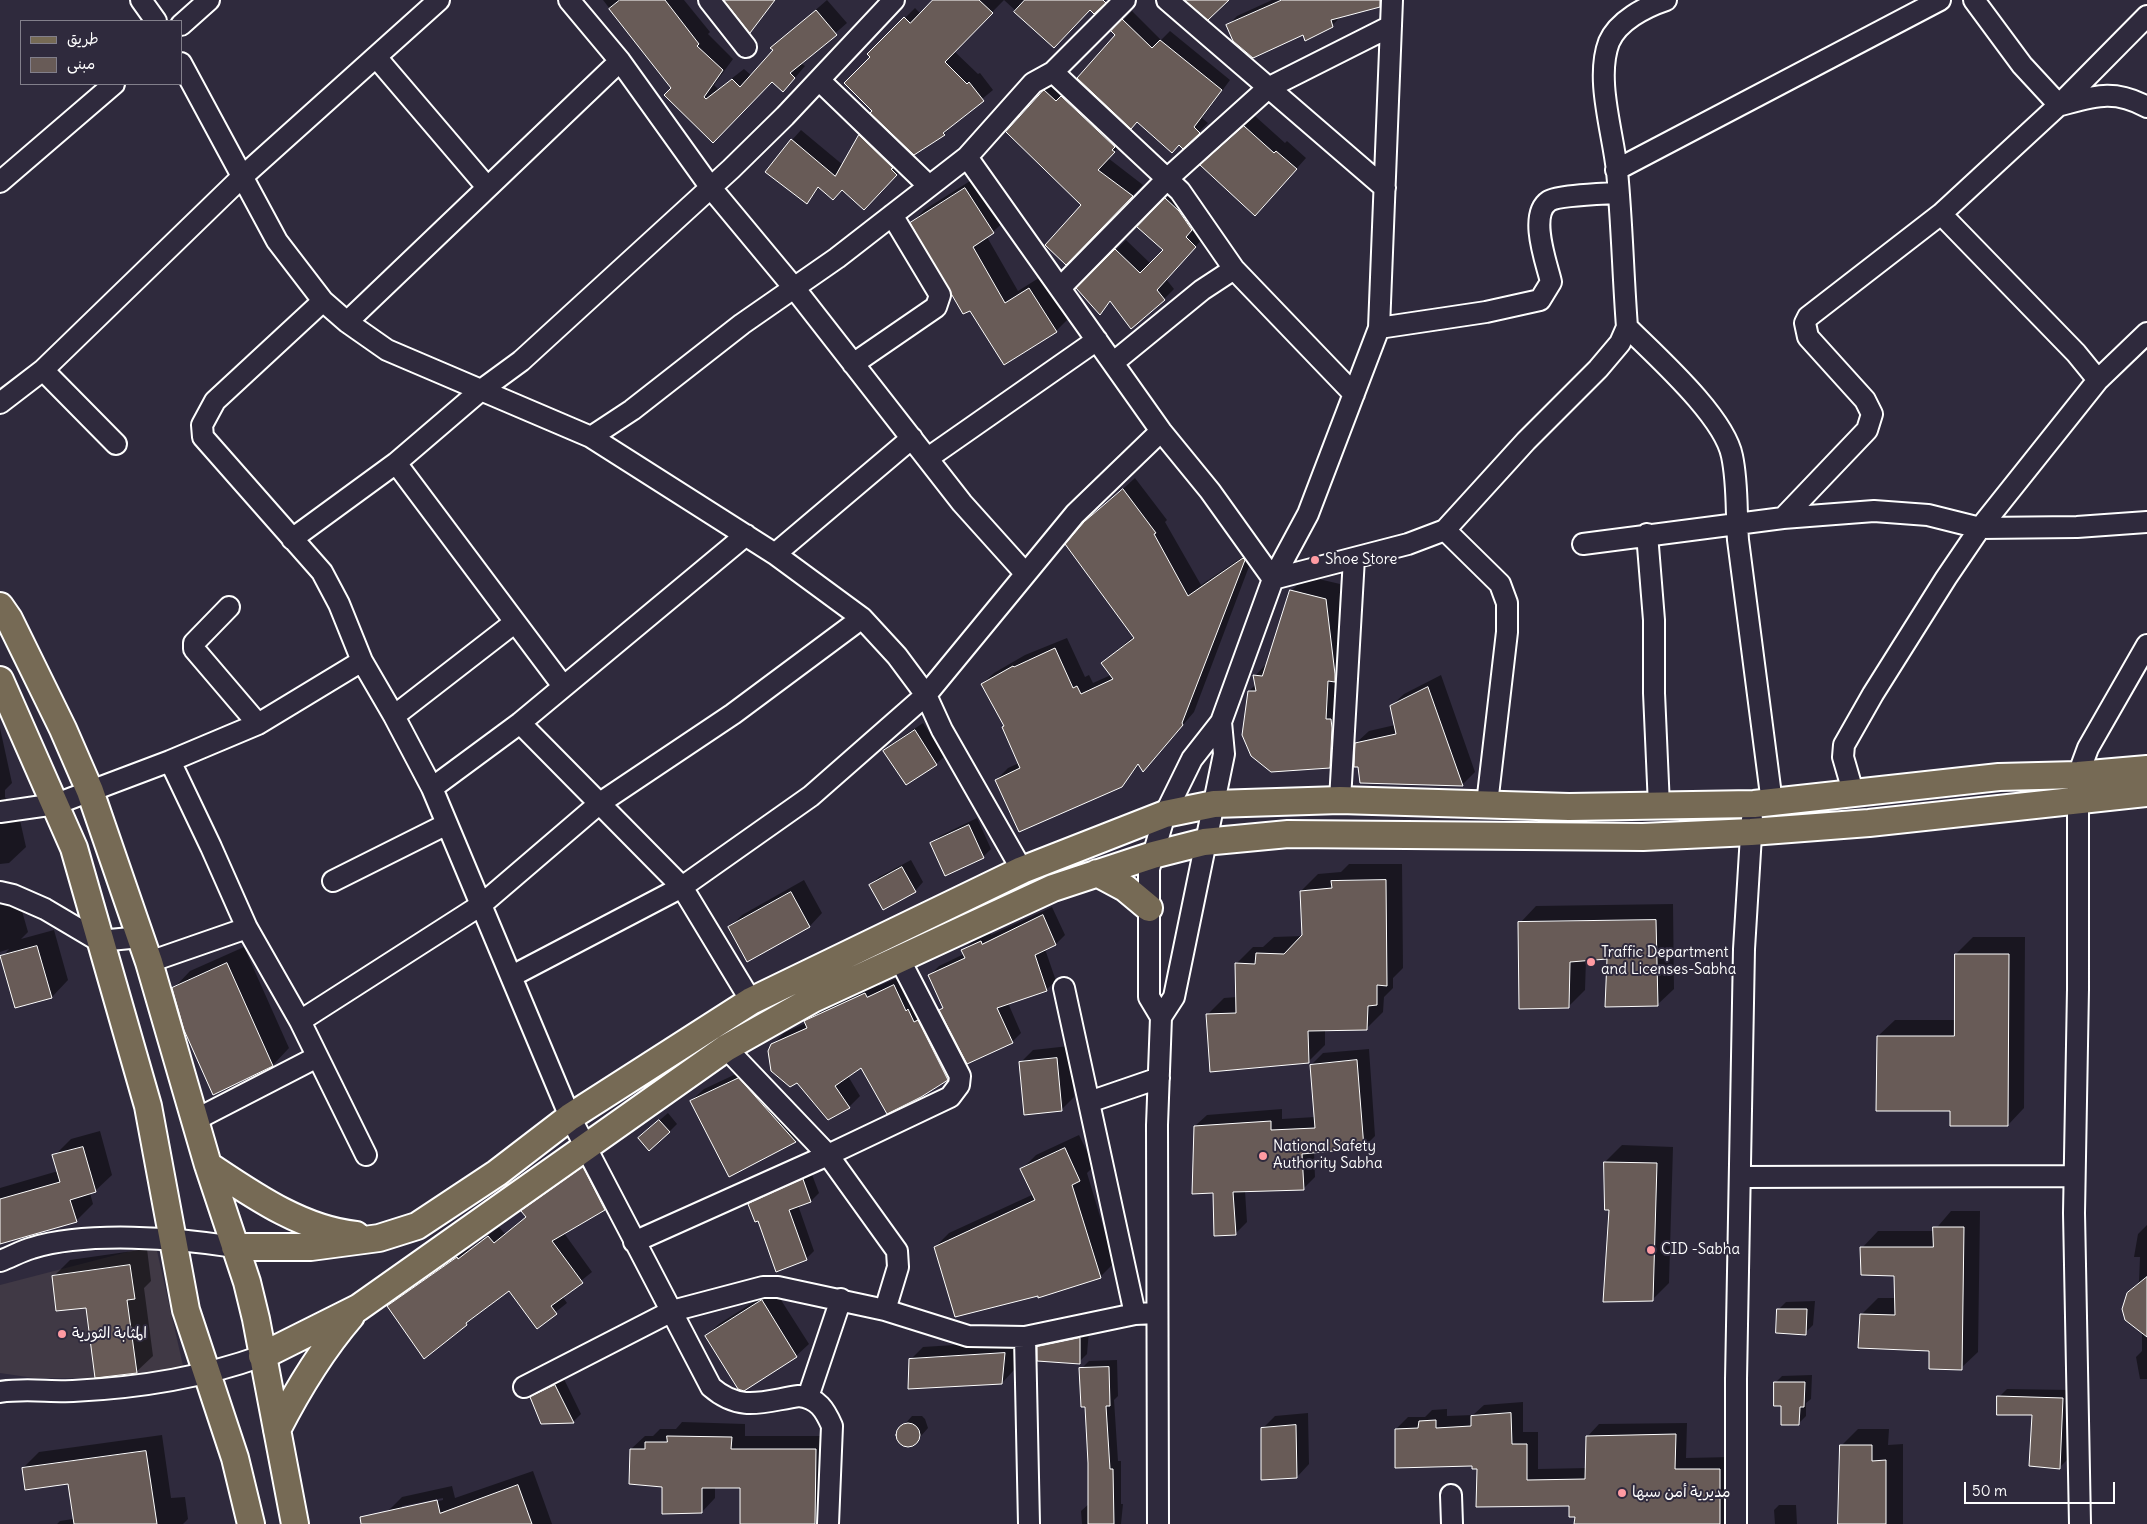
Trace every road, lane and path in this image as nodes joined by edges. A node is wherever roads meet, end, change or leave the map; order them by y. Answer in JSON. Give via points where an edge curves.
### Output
{"nodes":[{"id":1,"x":141,"y":0,"type":"edge"},
{"id":2,"x":209,"y":0,"type":"edge"},
{"id":3,"x":438,"y":0,"type":"edge"},
{"id":4,"x":569,"y":0,"type":"edge"},
{"id":5,"x":709,"y":0,"type":"edge"},
{"id":6,"x":1125,"y":0,"type":"edge"},
{"id":7,"x":1167,"y":0,"type":"edge"},
{"id":8,"x":1392,"y":0,"type":"edge"},
{"id":9,"x":1666,"y":0,"type":"edge"},
{"id":10,"x":1940,"y":0,"type":"edge"},
{"id":11,"x":1974,"y":0,"type":"edge"},
{"id":12,"x":889,"y":2,"type":"edge"},
{"id":13,"x":2147,"y":16,"type":"edge"},
{"id":14,"x":155,"y":20,"type":"edge"},
{"id":15,"x":182,"y":24,"type":"edge"},
{"id":16,"x":1391,"y":26,"type":"junction"},
{"id":17,"x":746,"y":47,"type":"dead end"},
{"id":18,"x":376,"y":57,"type":"junction"},
{"id":19,"x":620,"y":61,"type":"junction"},
{"id":20,"x":182,"y":65,"type":"edge"},
{"id":21,"x":1053,"y":72,"type":"junction"},
{"id":22,"x":819,"y":80,"type":"junction"},
{"id":23,"x":113,"y":85,"type":"edge"},
{"id":24,"x":1268,"y":88,"type":"junction"},
{"id":25,"x":2059,"y":105,"type":"junction"},
{"id":26,"x":2147,"y":107,"type":"edge"},
{"id":27,"x":967,"y":157,"type":"junction"},
{"id":28,"x":1616,"y":170,"type":"junction"},
{"id":29,"x":242,"y":177,"type":"junction"},
{"id":30,"x":1167,"y":179,"type":"junction"},
{"id":31,"x":0,"y":182,"type":"edge"},
{"id":32,"x":929,"y":186,"type":"junction"},
{"id":33,"x":487,"y":187,"type":"junction"},
{"id":34,"x":711,"y":188,"type":"junction"},
{"id":35,"x":1384,"y":188,"type":"junction"},
{"id":36,"x":1618,"y":193,"type":"junction"},
{"id":37,"x":1941,"y":214,"type":"junction"},
{"id":38,"x":892,"y":215,"type":"junction"},
{"id":39,"x":1234,"y":269,"type":"junction"},
{"id":40,"x":795,"y":288,"type":"junction"},
{"id":41,"x":1060,"y":288,"type":"junction"},
{"id":42,"x":323,"y":301,"type":"junction"},
{"id":43,"x":347,"y":322,"type":"junction"},
{"id":44,"x":1627,"y":327,"type":"junction"},
{"id":45,"x":1379,"y":328,"type":"junction"},
{"id":46,"x":2147,"y":333,"type":"edge"},
{"id":47,"x":1097,"y":340,"type":"junction"},
{"id":48,"x":1114,"y":362,"type":"junction"},
{"id":49,"x":854,"y":364,"type":"junction"},
{"id":50,"x":43,"y":370,"type":"junction"},
{"id":51,"x":2098,"y":380,"type":"junction"},
{"id":52,"x":480,"y":390,"type":"junction"},
{"id":53,"x":1354,"y":394,"type":"junction"},
{"id":54,"x":0,"y":404,"type":"edge"},
{"id":55,"x":1161,"y":431,"type":"junction"},
{"id":56,"x":591,"y":437,"type":"junction"},
{"id":57,"x":912,"y":438,"type":"junction"},
{"id":58,"x":116,"y":444,"type":"dead end"},
{"id":59,"x":928,"y":458,"type":"junction"},
{"id":60,"x":396,"y":462,"type":"junction"},
{"id":61,"x":1783,"y":518,"type":"junction"},
{"id":62,"x":2147,"y":522,"type":"edge"},
{"id":63,"x":1737,"y":524,"type":"junction"},
{"id":64,"x":1980,"y":528,"type":"junction"},
{"id":65,"x":1445,"y":530,"type":"junction"},
{"id":66,"x":1647,"y":534,"type":"junction"},
{"id":67,"x":746,"y":536,"type":"junction"},
{"id":68,"x":292,"y":539,"type":"junction"},
{"id":69,"x":1583,"y":544,"type":"dead end"},
{"id":70,"x":775,"y":554,"type":"junction"},
{"id":71,"x":1354,"y":558,"type":"junction"},
{"id":72,"x":1026,"y":573,"type":"junction"},
{"id":73,"x":1273,"y":579,"type":"junction"},
{"id":74,"x":0,"y":606,"type":"edge"},
{"id":75,"x":229,"y":607,"type":"dead end"},
{"id":76,"x":862,"y":618,"type":"junction"},
{"id":77,"x":514,"y":623,"type":"junction"},
{"id":78,"x":2147,"y":645,"type":"edge"},
{"id":79,"x":362,"y":661,"type":"junction"},
{"id":80,"x":0,"y":680,"type":"edge"},
{"id":81,"x":563,"y":686,"type":"junction"},
{"id":82,"x":926,"y":695,"type":"junction"},
{"id":83,"x":394,"y":716,"type":"junction"},
{"id":84,"x":1221,"y":722,"type":"junction"},
{"id":85,"x":520,"y":723,"type":"junction"},
{"id":86,"x":258,"y":724,"type":"junction"},
{"id":87,"x":170,"y":761,"type":"junction"},
{"id":88,"x":2147,"y":769,"type":"edge"},
{"id":89,"x":432,"y":788,"type":"junction"},
{"id":90,"x":2078,"y":788,"type":"junction"},
{"id":91,"x":90,"y":791,"type":"junction"},
{"id":92,"x":2147,"y":793,"type":"edge"},
{"id":93,"x":1854,"y":794,"type":"junction"},
{"id":94,"x":1340,"y":800,"type":"junction"},
{"id":95,"x":600,"y":803,"type":"junction"},
{"id":96,"x":56,"y":804,"type":"junction"},
{"id":97,"x":1214,"y":804,"type":"junction"},
{"id":98,"x":1487,"y":804,"type":"junction"},
{"id":99,"x":1763,"y":804,"type":"junction"},
{"id":100,"x":1659,"y":806,"type":"junction"},
{"id":101,"x":0,"y":812,"type":"edge"},
{"id":102,"x":1165,"y":814,"type":"junction"},
{"id":103,"x":445,"y":825,"type":"junction"},
{"id":104,"x":1750,"y":832,"type":"junction"},
{"id":105,"x":1204,"y":842,"type":"junction"},
{"id":106,"x":1152,"y":856,"type":"junction"},
{"id":107,"x":1022,"y":870,"type":"junction"},
{"id":108,"x":1097,"y":873,"type":"junction"},
{"id":109,"x":333,"y":881,"type":"dead end"},
{"id":110,"x":682,"y":887,"type":"junction"},
{"id":111,"x":0,"y":892,"type":"edge"},
{"id":112,"x":481,"y":905,"type":"junction"},
{"id":113,"x":1149,"y":908,"type":"junction"},
{"id":114,"x":247,"y":928,"type":"junction"},
{"id":115,"x":141,"y":937,"type":"junction"},
{"id":116,"x":99,"y":940,"type":"junction"},
{"id":117,"x":900,"y":960,"type":"junction"},
{"id":118,"x":149,"y":962,"type":"junction"},
{"id":119,"x":512,"y":976,"type":"junction"},
{"id":120,"x":1064,"y":988,"type":"dead end"},
{"id":121,"x":751,"y":1001,"type":"junction"},
{"id":122,"x":1161,"y":1017,"type":"junction"},
{"id":123,"x":300,"y":1021,"type":"junction"},
{"id":124,"x":726,"y":1048,"type":"junction"},
{"id":125,"x":318,"y":1057,"type":"junction"},
{"id":126,"x":1159,"y":1078,"type":"junction"},
{"id":127,"x":1089,"y":1102,"type":"junction"},
{"id":128,"x":570,"y":1117,"type":"junction"},
{"id":129,"x":195,"y":1120,"type":"junction"},
{"id":130,"x":586,"y":1148,"type":"junction"},
{"id":131,"x":366,"y":1155,"type":"dead end"},
{"id":132,"x":828,"y":1155,"type":"junction"},
{"id":133,"x":208,"y":1166,"type":"junction"},
{"id":134,"x":2074,"y":1176,"type":"junction"},
{"id":135,"x":1741,"y":1177,"type":"junction"},
{"id":136,"x":379,"y":1238,"type":"junction"},
{"id":137,"x":174,"y":1239,"type":"junction"},
{"id":138,"x":634,"y":1242,"type":"junction"},
{"id":139,"x":235,"y":1246,"type":"junction"},
{"id":140,"x":0,"y":1261,"type":"edge"},
{"id":141,"x":841,"y":1299,"type":"junction"},
{"id":142,"x":358,"y":1308,"type":"junction"},
{"id":143,"x":884,"y":1310,"type":"junction"},
{"id":144,"x":672,"y":1311,"type":"junction"},
{"id":145,"x":1157,"y":1313,"type":"junction"},
{"id":146,"x":1135,"y":1314,"type":"junction"},
{"id":147,"x":1025,"y":1337,"type":"junction"},
{"id":148,"x":262,"y":1356,"type":"junction"},
{"id":149,"x":208,"y":1373,"type":"junction"},
{"id":150,"x":524,"y":1387,"type":"dead end"},
{"id":151,"x":0,"y":1392,"type":"edge"},
{"id":152,"x":808,"y":1397,"type":"junction"},
{"id":153,"x":277,"y":1430,"type":"junction"},
{"id":154,"x":1451,"y":1495,"type":"dead end"},
{"id":155,"x":252,"y":1524,"type":"edge"},
{"id":156,"x":295,"y":1524,"type":"edge"},
{"id":157,"x":828,"y":1524,"type":"edge"},
{"id":158,"x":1029,"y":1524,"type":"edge"},
{"id":159,"x":1158,"y":1524,"type":"edge"},
{"id":160,"x":1452,"y":1524,"type":"edge"},
{"id":161,"x":1736,"y":1524,"type":"edge"},
{"id":162,"x":2080,"y":1524,"type":"edge"}],
"edges":[{"from":1,"to":14,"type":"street"},
{"from":2,"to":15,"type":"street"},
{"from":3,"to":18,"type":"street"},
{"from":4,"to":19,"type":"street"},
{"from":5,"to":17,"type":"street"},
{"from":6,"to":21,"type":"street"},
{"from":7,"to":24,"type":"street"},
{"from":8,"to":16,"type":"street"},
{"from":9,"to":28,"type":"street","via":[[1625,22],[1607,48],[1604,80]]},
{"from":10,"to":28,"type":"street"},
{"from":11,"to":25,"type":"street","via":[[2022,65]]},
{"from":12,"to":22,"type":"street"},
{"from":13,"to":25,"type":"street"},
{"from":16,"to":24,"type":"street"},
{"from":16,"to":35,"type":"street"},
{"from":18,"to":29,"type":"street"},
{"from":18,"to":33,"type":"street"},
{"from":19,"to":33,"type":"street"},
{"from":19,"to":34,"type":"street"},
{"from":20,"to":29,"type":"street"},
{"from":21,"to":27,"type":"street","via":[[1032,83]]},
{"from":21,"to":30,"type":"street"},
{"from":22,"to":32,"type":"street"},
{"from":22,"to":34,"type":"street"},
{"from":23,"to":31,"type":"street"},
{"from":24,"to":30,"type":"street"},
{"from":24,"to":35,"type":"street"},
{"from":25,"to":26,"type":"street","via":[[2098,95],[2113,95],[2131,98]]},
{"from":25,"to":37,"type":"street"},
{"from":27,"to":32,"type":"street"},
{"from":27,"to":41,"type":"street"},
{"from":28,"to":36,"type":"street"},
{"from":29,"to":42,"type":"street","via":[[277,241]]},
{"from":29,"to":50,"type":"street"},
{"from":30,"to":39,"type":"street","via":[[1180,191]]},
{"from":30,"to":41,"type":"street"},
{"from":32,"to":38,"type":"street"},
{"from":33,"to":43,"type":"street"},
{"from":34,"to":40,"type":"street"},
{"from":34,"to":52,"type":"street","via":[[522,361]]},
{"from":35,"to":45,"type":"street"},
{"from":36,"to":44,"type":"street"},
{"from":36,"to":45,"type":"street","via":[[1554,199],[1545,205],[1540,219],[1540,240],[1551,282],[1540,300],[1486,312]]},
{"from":37,"to":51,"type":"street","via":[[2076,353]]},
{"from":37,"to":61,"type":"street","via":[[1808,317],[1805,323],[1808,337],[1865,400],[1872,414],[1867,430]]},
{"from":38,"to":40,"type":"street"},
{"from":38,"to":49,"type":"street","via":[[940,295],[936,307]]},
{"from":39,"to":48,"type":"street","via":[[1202,290]]},
{"from":39,"to":53,"type":"street"},
{"from":40,"to":49,"type":"street"},
{"from":40,"to":56,"type":"street"},
{"from":41,"to":47,"type":"street"},
{"from":42,"to":43,"type":"street"},
{"from":42,"to":68,"type":"street","via":[[215,401],[202,425],[203,437],[212,449]]},
{"from":43,"to":52,"type":"street","via":[[387,350]]},
{"from":44,"to":63,"type":"street","via":[[1692,392],[1722,433],[1732,454]]},
{"from":44,"to":65,"type":"street","via":[[1620,343],[1598,369],[1526,440]]},
{"from":45,"to":53,"type":"street"},
{"from":46,"to":51,"type":"street"},
{"from":47,"to":48,"type":"street"},
{"from":47,"to":59,"type":"street"},
{"from":48,"to":55,"type":"street"},
{"from":49,"to":57,"type":"street"},
{"from":50,"to":54,"type":"street"},
{"from":50,"to":58,"type":"street"},
{"from":51,"to":64,"type":"street"},
{"from":52,"to":56,"type":"street"},
{"from":52,"to":60,"type":"street"},
{"from":53,"to":73,"type":"street","via":[[1308,514]]},
{"from":55,"to":72,"type":"street","via":[[1075,514]]},
{"from":55,"to":73,"type":"street","via":[[1210,491]]},
{"from":56,"to":67,"type":"street"},
{"from":57,"to":59,"type":"street"},
{"from":57,"to":70,"type":"street"},
{"from":59,"to":72,"type":"street","via":[[962,503]]},
{"from":60,"to":68,"type":"street"},
{"from":60,"to":77,"type":"street"},
{"from":61,"to":63,"type":"street"},
{"from":61,"to":64,"type":"street","via":[[1874,511],[1905,512]]},
{"from":62,"to":64,"type":"street","via":[[2078,527]]},
{"from":63,"to":66,"type":"street"},
{"from":63,"to":99,"type":"street"},
{"from":64,"to":93,"type":"street","via":[[1844,744],[1843,757]]},
{"from":65,"to":71,"type":"street"},
{"from":65,"to":98,"type":"street","via":[[1500,584],[1507,603],[1507,632]]},
{"from":66,"to":69,"type":"street"},
{"from":66,"to":100,"type":"street","via":[[1654,620]]},
{"from":67,"to":70,"type":"street"},
{"from":67,"to":81,"type":"street"},
{"from":68,"to":79,"type":"street","via":[[322,572]]},
{"from":70,"to":76,"type":"street"},
{"from":71,"to":73,"type":"street"},
{"from":71,"to":94,"type":"street"},
{"from":72,"to":82,"type":"street"},
{"from":73,"to":84,"type":"street"},
{"from":74,"to":91,"type":"main road","via":[[63,729]]},
{"from":75,"to":86,"type":"street","via":[[194,643],[194,649]]},
{"from":76,"to":82,"type":"street","via":[[897,656]]},
{"from":76,"to":95,"type":"street","via":[[733,714]]},
{"from":77,"to":81,"type":"street"},
{"from":77,"to":83,"type":"street"},
{"from":78,"to":90,"type":"street","via":[[2088,748]]},
{"from":79,"to":83,"type":"street"},
{"from":79,"to":86,"type":"street"},
{"from":80,"to":96,"type":"main road"},
{"from":81,"to":85,"type":"street"},
{"from":82,"to":107,"type":"street","via":[[942,730]]},
{"from":82,"to":110,"type":"street","via":[[811,796]]},
{"from":83,"to":89,"type":"street"},
{"from":84,"to":97,"type":"street","via":[[1224,754]]},
{"from":84,"to":102,"type":"street","via":[[1192,759]]},
{"from":85,"to":89,"type":"street"},
{"from":85,"to":95,"type":"street"},
{"from":86,"to":87,"type":"street"},
{"from":87,"to":91,"type":"street"},
{"from":87,"to":114,"type":"street"},
{"from":88,"to":90,"type":"main road"},
{"from":89,"to":103,"type":"street"},
{"from":90,"to":92,"type":"main road"},
{"from":90,"to":93,"type":"main road","via":[[1999,777]]},
{"from":90,"to":104,"type":"main road","via":[[1869,823]]},
{"from":90,"to":134,"type":"street"},
{"from":91,"to":96,"type":"street"},
{"from":91,"to":115,"type":"main road"},
{"from":93,"to":99,"type":"main road"},
{"from":94,"to":97,"type":"main road"},
{"from":94,"to":98,"type":"main road"},
{"from":95,"to":110,"type":"street"},
{"from":95,"to":112,"type":"street"},
{"from":96,"to":101,"type":"street"},
{"from":96,"to":116,"type":"main road","via":[[74,848]]},
{"from":97,"to":102,"type":"main road"},
{"from":97,"to":105,"type":"street"},
{"from":98,"to":100,"type":"main road"},
{"from":99,"to":100,"type":"main road"},
{"from":99,"to":104,"type":"street"},
{"from":102,"to":106,"type":"street"},
{"from":102,"to":107,"type":"main road"},
{"from":103,"to":109,"type":"street"},
{"from":103,"to":112,"type":"street"},
{"from":104,"to":105,"type":"main road","via":[[1643,837],[1288,834]]},
{"from":104,"to":135,"type":"street","via":[[1744,949]]},
{"from":105,"to":106,"type":"main road"},
{"from":105,"to":122,"type":"street","via":[[1174,997]]},
{"from":106,"to":108,"type":"main road"},
{"from":106,"to":113,"type":"street"},
{"from":107,"to":121,"type":"main road"},
{"from":108,"to":113,"type":"main road","via":[[1125,888]]},
{"from":108,"to":117,"type":"main road","via":[[1053,888]]},
{"from":110,"to":119,"type":"street"},
{"from":110,"to":121,"type":"street"},
{"from":111,"to":116,"type":"street","via":[[45,909]]},
{"from":112,"to":119,"type":"street"},
{"from":112,"to":123,"type":"street"},
{"from":113,"to":122,"type":"street","via":[[1149,997]]},
{"from":114,"to":118,"type":"street"},
{"from":114,"to":123,"type":"street"},
{"from":115,"to":116,"type":"street"},
{"from":115,"to":118,"type":"main road"},
{"from":116,"to":137,"type":"main road","via":[[148,1106]]},
{"from":117,"to":124,"type":"main road","via":[[813,999]]},
{"from":117,"to":132,"type":"street","via":[[960,1076],[960,1085],[950,1097]]},
{"from":118,"to":129,"type":"main road"},
{"from":119,"to":128,"type":"street"},
{"from":120,"to":127,"type":"street"},
{"from":121,"to":128,"type":"main road"},
{"from":122,"to":126,"type":"street"},
{"from":123,"to":125,"type":"street"},
{"from":124,"to":130,"type":"main road"},
{"from":124,"to":132,"type":"street"},
{"from":125,"to":129,"type":"street"},
{"from":125,"to":131,"type":"street"},
{"from":126,"to":127,"type":"street"},
{"from":126,"to":145,"type":"street"},
{"from":127,"to":146,"type":"street"},
{"from":128,"to":130,"type":"street"},
{"from":128,"to":136,"type":"main road","via":[[498,1173],[417,1226]]},
{"from":129,"to":133,"type":"main road"},
{"from":130,"to":138,"type":"street"},
{"from":130,"to":142,"type":"main road"},
{"from":132,"to":138,"type":"street"},
{"from":132,"to":143,"type":"street","via":[[897,1251],[898,1267]]},
{"from":133,"to":136,"type":"main road","via":[[303,1222],[346,1234]]},
{"from":133,"to":139,"type":"main road"},
{"from":134,"to":135,"type":"street"},
{"from":134,"to":162,"type":"street"},
{"from":135,"to":161,"type":"street"},
{"from":136,"to":139,"type":"main road","via":[[311,1246]]},
{"from":137,"to":139,"type":"street"},
{"from":137,"to":140,"type":"street","via":[[80,1240],[33,1248]]},
{"from":137,"to":149,"type":"main road","via":[[186,1310]]},
{"from":138,"to":144,"type":"street"},
{"from":139,"to":148,"type":"main road","via":[[256,1319]]},
{"from":141,"to":143,"type":"street"},
{"from":141,"to":144,"type":"street","via":[[762,1287]]},
{"from":141,"to":152,"type":"street"},
{"from":142,"to":148,"type":"main road"},
{"from":142,"to":153,"type":"main road","via":[[318,1357]]},
{"from":143,"to":147,"type":"street","via":[[968,1336]]},
{"from":144,"to":150,"type":"street"},
{"from":144,"to":152,"type":"street","via":[[711,1387],[724,1399],[745,1404]]},
{"from":145,"to":146,"type":"street"},
{"from":145,"to":159,"type":"street"},
{"from":146,"to":147,"type":"street"},
{"from":147,"to":158,"type":"street"},
{"from":148,"to":149,"type":"street"},
{"from":148,"to":153,"type":"main road"},
{"from":149,"to":151,"type":"street","via":[[170,1381],[73,1391]]},
{"from":149,"to":155,"type":"main road"},
{"from":152,"to":157,"type":"street","via":[[827,1414],[832,1426]]},
{"from":153,"to":156,"type":"main road"},
{"from":154,"to":160,"type":"street"}]}
